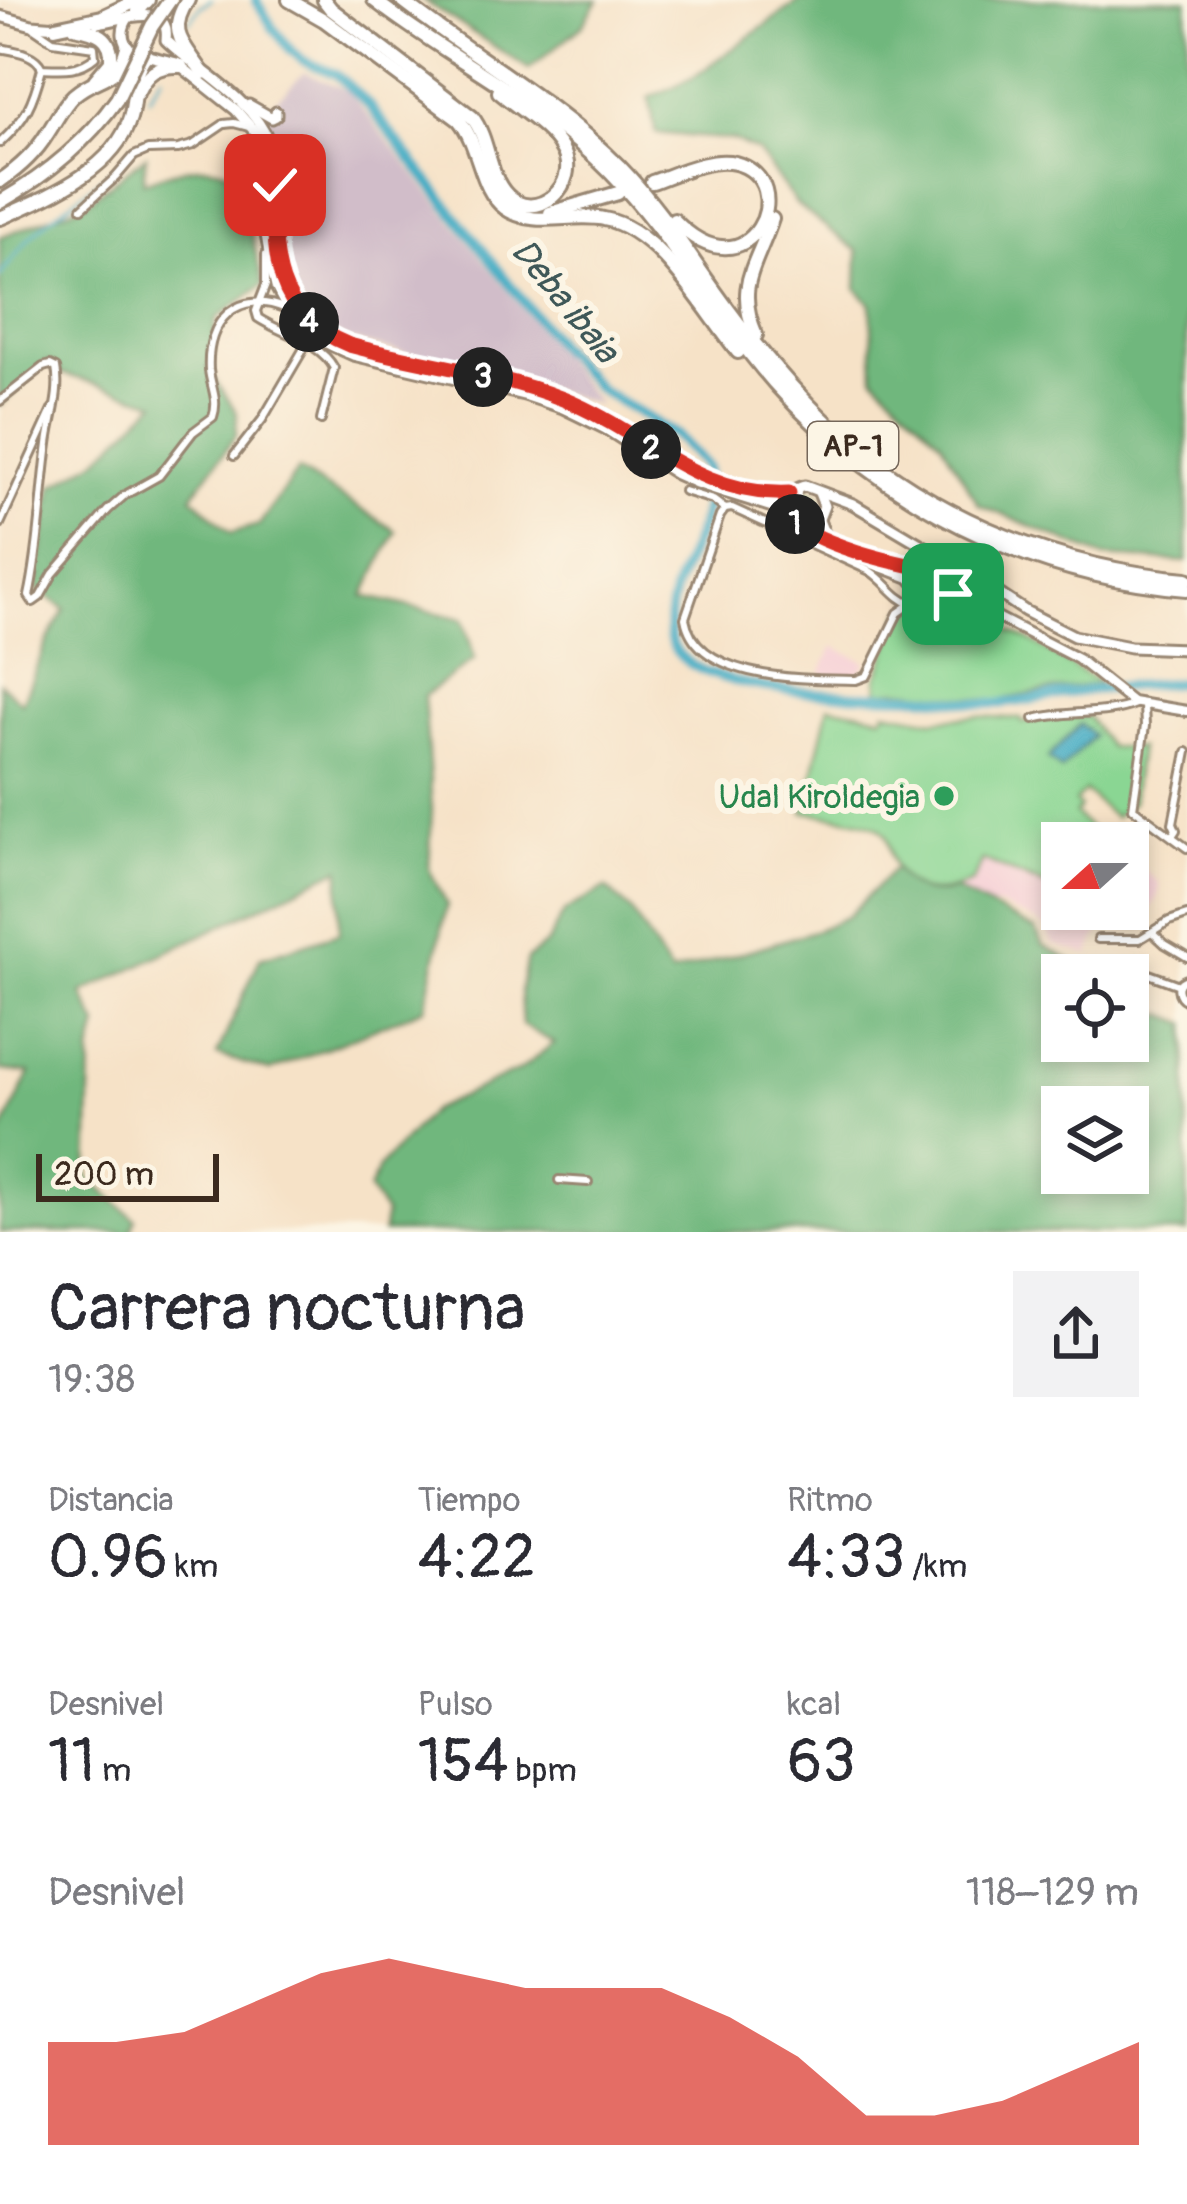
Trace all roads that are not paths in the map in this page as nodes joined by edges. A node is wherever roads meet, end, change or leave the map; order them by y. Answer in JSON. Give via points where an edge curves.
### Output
{"nodes":[{"id":1,"x":166,"y":0,"type":"edge"},
{"id":2,"x":184,"y":0,"type":"edge"},
{"id":3,"x":289,"y":0,"type":"edge"},
{"id":4,"x":307,"y":0,"type":"edge"},
{"id":5,"x":374,"y":0,"type":"edge"},
{"id":6,"x":401,"y":0,"type":"edge"},
{"id":7,"x":139,"y":6,"type":"edge"},
{"id":8,"x":326,"y":10,"type":"edge"},
{"id":9,"x":0,"y":16,"type":"edge"},
{"id":10,"x":32,"y":25,"type":"junction"},
{"id":11,"x":55,"y":27,"type":"junction"},
{"id":12,"x":74,"y":27,"type":"junction"},
{"id":13,"x":167,"y":35,"type":"junction"},
{"id":14,"x":125,"y":42,"type":"junction"},
{"id":15,"x":0,"y":48,"type":"edge"},
{"id":16,"x":148,"y":55,"type":"junction"},
{"id":17,"x":461,"y":61,"type":"junction"},
{"id":18,"x":181,"y":65,"type":"junction"},
{"id":19,"x":42,"y":68,"type":"junction"},
{"id":20,"x":203,"y":73,"type":"junction"},
{"id":21,"x":217,"y":83,"type":"junction"},
{"id":22,"x":91,"y":84,"type":"junction"},
{"id":23,"x":220,"y":97,"type":"junction"},
{"id":24,"x":134,"y":100,"type":"junction"},
{"id":25,"x":276,"y":112,"type":"dead end"},
{"id":26,"x":224,"y":124,"type":"junction"},
{"id":27,"x":253,"y":128,"type":"junction"},
{"id":28,"x":0,"y":143,"type":"edge"},
{"id":29,"x":620,"y":167,"type":"junction"},
{"id":30,"x":0,"y":181,"type":"edge"},
{"id":31,"x":615,"y":191,"type":"tunnel mouth"},
{"id":32,"x":0,"y":202,"type":"edge"},
{"id":33,"x":82,"y":208,"type":"dead end"},
{"id":34,"x":525,"y":211,"type":"junction"},
{"id":35,"x":0,"y":218,"type":"edge"},
{"id":36,"x":267,"y":247,"type":"junction"},
{"id":37,"x":260,"y":304,"type":"junction"},
{"id":38,"x":289,"y":311,"type":"junction"},
{"id":39,"x":303,"y":341,"type":"junction"},
{"id":40,"x":764,"y":353,"type":"junction"},
{"id":41,"x":0,"y":400,"type":"edge"},
{"id":42,"x":55,"y":405,"type":"junction"},
{"id":43,"x":321,"y":420,"type":"dead end"},
{"id":44,"x":839,"y":448,"type":"junction"},
{"id":45,"x":234,"y":456,"type":"dead end"},
{"id":46,"x":687,"y":474,"type":"junction"},
{"id":47,"x":687,"y":491,"type":"dead end"},
{"id":48,"x":718,"y":491,"type":"junction"},
{"id":49,"x":789,"y":493,"type":"junction"},
{"id":50,"x":819,"y":493,"type":"junction"},
{"id":51,"x":725,"y":509,"type":"junction"},
{"id":52,"x":785,"y":511,"type":"junction"},
{"id":53,"x":864,"y":513,"type":"junction"},
{"id":54,"x":821,"y":516,"type":"junction"},
{"id":55,"x":0,"y":524,"type":"edge"},
{"id":56,"x":802,"y":526,"type":"junction"},
{"id":57,"x":835,"y":544,"type":"junction"},
{"id":58,"x":857,"y":550,"type":"junction"},
{"id":59,"x":902,"y":563,"type":"junction"},
{"id":60,"x":930,"y":570,"type":"junction"},
{"id":61,"x":1187,"y":579,"type":"edge"},
{"id":62,"x":887,"y":584,"type":"junction"},
{"id":63,"x":918,"y":588,"type":"junction"},
{"id":64,"x":1187,"y":589,"type":"edge"},
{"id":65,"x":950,"y":592,"type":"junction"},
{"id":66,"x":931,"y":600,"type":"junction"},
{"id":67,"x":913,"y":605,"type":"junction"},
{"id":68,"x":1187,"y":650,"type":"edge"},
{"id":69,"x":1140,"y":705,"type":"junction"},
{"id":70,"x":1187,"y":711,"type":"edge"},
{"id":71,"x":1034,"y":719,"type":"dead end"},
{"id":72,"x":1187,"y":752,"type":"edge"},
{"id":73,"x":1184,"y":792,"type":"edge"},
{"id":74,"x":1172,"y":836,"type":"junction"},
{"id":75,"x":1187,"y":848,"type":"edge"},
{"id":76,"x":1187,"y":915,"type":"edge"},
{"id":77,"x":1153,"y":933,"type":"junction"},
{"id":78,"x":1098,"y":939,"type":"dead end"},
{"id":79,"x":1187,"y":956,"type":"edge"},
{"id":80,"x":1149,"y":974,"type":"dead end"},
{"id":81,"x":1183,"y":982,"type":"edge"},
{"id":82,"x":1187,"y":1001,"type":"edge"},
{"id":83,"x":559,"y":1180,"type":"dead end"},
{"id":84,"x":588,"y":1182,"type":"dead end"}],
"edges":[{"from":1,"to":32,"type":"highway","bridge":true,"via":[[83,139]]},
{"from":2,"to":13,"type":"highway"},
{"from":2,"to":20,"type":"highway","via":[[178,34]]},
{"from":3,"to":8,"type":"highway"},
{"from":4,"to":8,"type":"highway"},
{"from":5,"to":17,"type":"highway","number":"AP-1"},
{"from":6,"to":29,"type":"highway","number":"AP-1"},
{"from":7,"to":11,"type":"highway"},
{"from":7,"to":12,"type":"main road"},
{"from":7,"to":13,"type":"main road","via":[[157,14]]},
{"from":7,"to":14,"type":"main road","via":[[124,24]]},
{"from":8,"to":34,"type":"highway","via":[[472,118],[502,189]]},
{"from":9,"to":10,"type":"main road"},
{"from":10,"to":11,"type":"main road"},
{"from":10,"to":19,"type":"street","via":[[96,52],[81,66]]},
{"from":11,"to":12,"type":"main road"},
{"from":12,"to":14,"type":"main road","via":[[100,28]]},
{"from":12,"to":22,"type":"highway","via":[[110,46],[110,61]]},
{"from":13,"to":16,"type":"main road"},
{"from":13,"to":20,"type":"main road"},
{"from":14,"to":16,"type":"main road"},
{"from":14,"to":22,"type":"highway","via":[[121,66]]},
{"from":15,"to":19,"type":"street"},
{"from":16,"to":18,"type":"main road"},
{"from":16,"to":24,"type":"highway","via":[[136,69]]},
{"from":17,"to":34,"type":"highway","via":[[562,147],[562,188]]},
{"from":17,"to":44,"type":"highway","number":"AP-1","via":[[560,127],[612,174],[779,389]]},
{"from":18,"to":23,"type":"main road"},
{"from":18,"to":24,"type":"highway","via":[[150,72]]},
{"from":19,"to":28,"type":"street","via":[[29,110]]},
{"from":20,"to":21,"type":"main road"},
{"from":21,"to":25,"type":"main road","via":[[272,118]]},
{"from":21,"to":46,"type":"main road","via":[[251,112],[269,142],[279,269],[309,322],[349,345],[564,400]]},
{"from":22,"to":30,"type":"highway"},
{"from":23,"to":26,"type":"street"},
{"from":23,"to":27,"type":"main road"},
{"from":24,"to":35,"type":"highway","via":[[103,161]]},
{"from":26,"to":27,"type":"street"},
{"from":26,"to":33,"type":"street","via":[[187,147],[134,156]]},
{"from":27,"to":36,"type":"main road","via":[[265,160]]},
{"from":29,"to":40,"type":"highway","number":"AP-1"},
{"from":29,"to":40,"type":"highway","via":[[700,242],[727,248],[763,224],[758,178],[734,162],[650,180],[722,155],[763,173],[773,216],[746,303]]},
{"from":31,"to":34,"type":"highway"},
{"from":34,"to":44,"type":"highway","via":[[543,220],[600,218],[639,233],[770,388]]},
{"from":36,"to":37,"type":"street"},
{"from":36,"to":38,"type":"main road"},
{"from":37,"to":38,"type":"street"},
{"from":37,"to":39,"type":"street","via":[[258,318]]},
{"from":37,"to":42,"type":"street","via":[[230,312],[213,336],[213,417],[159,476],[111,506],[32,602]]},
{"from":38,"to":46,"type":"main road","via":[[318,339],[353,355],[563,408]]},
{"from":39,"to":43,"type":"street","via":[[334,368]]},
{"from":39,"to":45,"type":"street","via":[[272,405]]},
{"from":40,"to":61,"type":"highway","number":"AP-1","via":[[847,441],[949,510],[1076,560]]},
{"from":41,"to":42,"type":"street","via":[[50,365],[58,374]]},
{"from":42,"to":55,"type":"street"},
{"from":44,"to":64,"type":"highway","number":"AP-1","via":[[944,518],[1024,555]]},
{"from":46,"to":48,"type":"main road"},
{"from":47,"to":48,"type":"street"},
{"from":48,"to":49,"type":"main road"},
{"from":48,"to":51,"type":"street"},
{"from":48,"to":52,"type":"main road"},
{"from":49,"to":50,"type":"main road","via":[[805,486]]},
{"from":49,"to":52,"type":"main road"},
{"from":50,"to":53,"type":"main road"},
{"from":50,"to":54,"type":"main road"},
{"from":51,"to":62,"type":"street"},
{"from":51,"to":67,"type":"street","via":[[685,619],[706,654],[776,678],[856,680],[867,676],[898,613]]},
{"from":52,"to":56,"type":"main road"},
{"from":53,"to":54,"type":"main road","via":[[843,508]]},
{"from":53,"to":68,"type":"main road","via":[[1074,636]]},
{"from":54,"to":56,"type":"main road"},
{"from":54,"to":57,"type":"street"},
{"from":56,"to":57,"type":"street"},
{"from":57,"to":58,"type":"street"},
{"from":58,"to":59,"type":"street"},
{"from":58,"to":63,"type":"street"},
{"from":59,"to":60,"type":"street"},
{"from":59,"to":63,"type":"street"},
{"from":60,"to":63,"type":"street"},
{"from":60,"to":65,"type":"street","via":[[945,573]]},
{"from":62,"to":63,"type":"street","via":[[904,597]]},
{"from":62,"to":67,"type":"street"},
{"from":63,"to":66,"type":"street"},
{"from":65,"to":66,"type":"street"},
{"from":65,"to":69,"type":"street","via":[[1078,659]]},
{"from":66,"to":67,"type":"street"},
{"from":69,"to":70,"type":"street"},
{"from":69,"to":71,"type":"street"},
{"from":69,"to":74,"type":"street","via":[[1145,726],[1133,808]]},
{"from":72,"to":73,"type":"street"},
{"from":73,"to":74,"type":"street"},
{"from":74,"to":75,"type":"street"},
{"from":76,"to":77,"type":"street"},
{"from":77,"to":78,"type":"street"},
{"from":77,"to":79,"type":"street"},
{"from":80,"to":81,"type":"street"},
{"from":81,"to":82,"type":"street","via":[[1179,994]]},
{"from":83,"to":84,"type":"street"}]}
